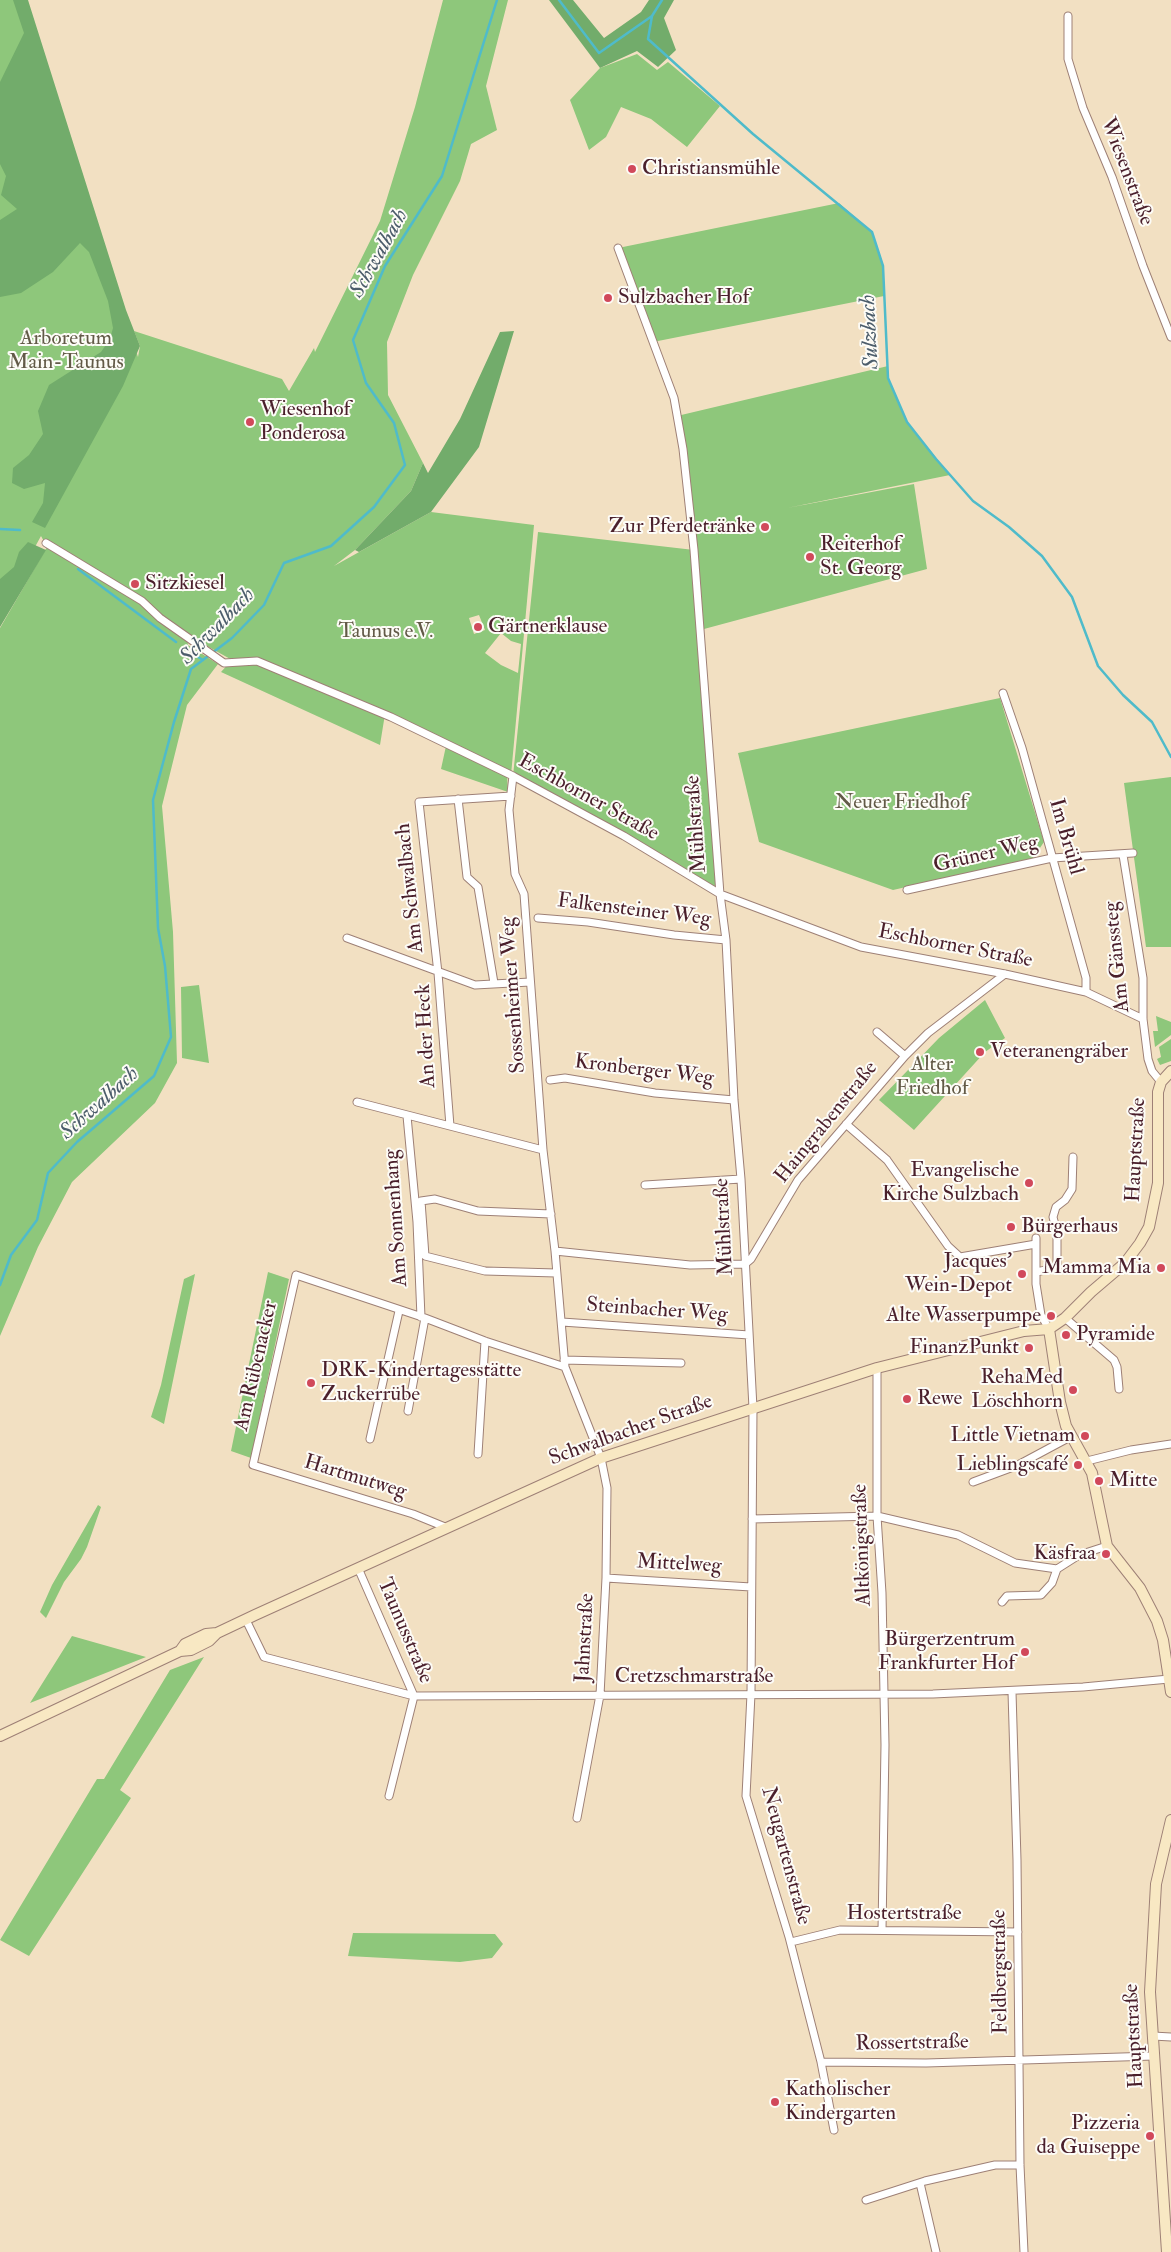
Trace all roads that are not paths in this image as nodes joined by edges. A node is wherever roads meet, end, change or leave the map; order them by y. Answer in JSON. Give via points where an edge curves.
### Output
{"nodes":[{"id":1,"x":1068,"y":16,"type":"dead end"},
{"id":2,"x":618,"y":248,"type":"dead end"},
{"id":3,"x":1171,"y":337,"type":"edge"},
{"id":4,"x":46,"y":543,"type":"dead end"},
{"id":5,"x":1003,"y":693,"type":"dead end"},
{"id":6,"x":513,"y":776,"type":"junction"},
{"id":7,"x":511,"y":796,"type":"junction"},
{"id":8,"x":458,"y":799,"type":"junction"},
{"id":9,"x":1133,"y":853,"type":"dead end"},
{"id":10,"x":1123,"y":855,"type":"junction"},
{"id":11,"x":1052,"y":858,"type":"junction"},
{"id":12,"x":907,"y":890,"type":"dead end"},
{"id":13,"x":720,"y":894,"type":"junction"},
{"id":14,"x":538,"y":918,"type":"dead end"},
{"id":15,"x":346,"y":938,"type":"dead end"},
{"id":16,"x":726,"y":940,"type":"junction"},
{"id":17,"x":438,"y":973,"type":"junction"},
{"id":18,"x":1005,"y":974,"type":"junction"},
{"id":19,"x":530,"y":982,"type":"junction"},
{"id":20,"x":494,"y":984,"type":"junction"},
{"id":21,"x":1086,"y":992,"type":"junction"},
{"id":22,"x":1143,"y":1018,"type":"junction"},
{"id":23,"x":877,"y":1032,"type":"dead end"},
{"id":24,"x":905,"y":1056,"type":"junction"},
{"id":25,"x":1171,"y":1072,"type":"edge"},
{"id":26,"x":550,"y":1080,"type":"dead end"},
{"id":27,"x":1162,"y":1082,"type":"junction"},
{"id":28,"x":734,"y":1100,"type":"junction"},
{"id":29,"x":357,"y":1102,"type":"dead end"},
{"id":30,"x":407,"y":1116,"type":"junction"},
{"id":31,"x":846,"y":1124,"type":"junction"},
{"id":32,"x":450,"y":1126,"type":"junction"},
{"id":33,"x":543,"y":1150,"type":"junction"},
{"id":34,"x":1073,"y":1157,"type":"dead end"},
{"id":35,"x":741,"y":1179,"type":"junction"},
{"id":36,"x":645,"y":1185,"type":"dead end"},
{"id":37,"x":551,"y":1214,"type":"junction"},
{"id":38,"x":555,"y":1251,"type":"junction"},
{"id":39,"x":745,"y":1264,"type":"junction"},
{"id":40,"x":1037,"y":1272,"type":"junction"},
{"id":41,"x":556,"y":1274,"type":"junction"},
{"id":42,"x":400,"y":1310,"type":"junction"},
{"id":43,"x":423,"y":1318,"type":"junction"},
{"id":44,"x":1065,"y":1318,"type":"junction"},
{"id":45,"x":562,"y":1322,"type":"junction"},
{"id":46,"x":1049,"y":1329,"type":"junction"},
{"id":47,"x":749,"y":1336,"type":"junction"},
{"id":48,"x":485,"y":1341,"type":"junction"},
{"id":49,"x":564,"y":1363,"type":"junction"},
{"id":50,"x":680,"y":1363,"type":"dead end"},
{"id":51,"x":877,"y":1368,"type":"junction"},
{"id":52,"x":1119,"y":1389,"type":"dead end"},
{"id":53,"x":753,"y":1408,"type":"junction"},
{"id":54,"x":408,"y":1411,"type":"dead end"},
{"id":55,"x":1072,"y":1436,"type":"junction"},
{"id":56,"x":370,"y":1439,"type":"dead end"},
{"id":57,"x":1171,"y":1444,"type":"edge"},
{"id":58,"x":478,"y":1454,"type":"dead end"},
{"id":59,"x":601,"y":1458,"type":"junction"},
{"id":60,"x":1087,"y":1461,"type":"junction"},
{"id":61,"x":253,"y":1465,"type":"joint"},
{"id":62,"x":973,"y":1482,"type":"dead end"},
{"id":63,"x":877,"y":1516,"type":"junction"},
{"id":64,"x":752,"y":1519,"type":"junction"},
{"id":65,"x":445,"y":1527,"type":"junction"},
{"id":66,"x":1107,"y":1546,"type":"junction"},
{"id":67,"x":358,"y":1568,"type":"junction"},
{"id":68,"x":1057,"y":1568,"type":"junction"},
{"id":69,"x":606,"y":1578,"type":"junction"},
{"id":70,"x":751,"y":1587,"type":"junction"},
{"id":71,"x":1002,"y":1602,"type":"dead end"},
{"id":72,"x":246,"y":1620,"type":"junction"},
{"id":73,"x":1168,"y":1654,"type":"edge"},
{"id":74,"x":1169,"y":1679,"type":"junction"},
{"id":75,"x":1012,"y":1692,"type":"junction"},
{"id":76,"x":1171,"y":1692,"type":"edge"},
{"id":77,"x":751,"y":1694,"type":"junction"},
{"id":78,"x":884,"y":1694,"type":"junction"},
{"id":79,"x":600,"y":1695,"type":"junction"},
{"id":80,"x":414,"y":1696,"type":"junction"},
{"id":81,"x":0,"y":1736,"type":"edge"},
{"id":82,"x":389,"y":1796,"type":"dead end"},
{"id":83,"x":577,"y":1818,"type":"dead end"},
{"id":84,"x":1171,"y":1820,"type":"edge"},
{"id":85,"x":882,"y":1930,"type":"junction"},
{"id":86,"x":1018,"y":1932,"type":"junction"},
{"id":87,"x":791,"y":1942,"type":"junction"},
{"id":88,"x":1153,"y":2036,"type":"junction"},
{"id":89,"x":1171,"y":2037,"type":"edge"},
{"id":90,"x":1154,"y":2056,"type":"junction"},
{"id":91,"x":1020,"y":2060,"type":"junction"},
{"id":92,"x":821,"y":2062,"type":"junction"},
{"id":93,"x":834,"y":2130,"type":"dead end"},
{"id":94,"x":1020,"y":2164,"type":"junction"},
{"id":95,"x":920,"y":2183,"type":"junction"},
{"id":96,"x":866,"y":2200,"type":"dead end"},
{"id":97,"x":1169,"y":2238,"type":"edge"},
{"id":98,"x":936,"y":2252,"type":"edge"},
{"id":99,"x":1024,"y":2252,"type":"edge"},
{"id":100,"x":1167,"y":2252,"type":"edge"}],
"edges":[{"from":1,"to":3,"type":"street","name":"Wiesenstraße","via":[[1068,59],[1078,91]]},
{"from":2,"to":13,"type":"street","name":"Mühlstraße","via":[[674,398],[683,449],[694,550]]},
{"from":4,"to":6,"type":"street","name":"Eschborner Straße","via":[[142,601],[160,618],[224,663],[258,661],[391,717]]},
{"from":5,"to":11,"type":"street","name":"Im Brühl","via":[[1022,748]]},
{"from":6,"to":7,"type":"street","name":"Sossenheimer Weg"},
{"from":6,"to":13,"type":"street","name":"Eschborner Straße","via":[[624,836]]},
{"from":7,"to":8,"type":"street","name":"Am Schwalbach"},
{"from":7,"to":19,"type":"street","name":"Sossenheimer Weg","via":[[509,810],[515,874],[524,894]]},
{"from":8,"to":17,"type":"street","name":"Am Schwalbach","via":[[419,802]]},
{"from":8,"to":20,"type":"street","via":[[467,877],[478,887]]},
{"from":9,"to":10,"type":"street","name":"Grüner Weg"},
{"from":10,"to":11,"type":"street","name":"Grüner Weg"},
{"from":10,"to":22,"type":"street","name":"Am Gänssteg","via":[[1142,978]]},
{"from":11,"to":12,"type":"street","name":"Grüner Weg"},
{"from":11,"to":21,"type":"street","name":"Im Brühl","via":[[1086,978]]},
{"from":13,"to":16,"type":"street","name":"Mühlstraße"},
{"from":13,"to":18,"type":"street","name":"Eschborner Straße","via":[[861,947]]},
{"from":14,"to":16,"type":"street","name":"Falkensteiner Weg"},
{"from":15,"to":17,"type":"street"},
{"from":16,"to":28,"type":"street","name":"Mühlstraße"},
{"from":17,"to":20,"type":"street","name":"An der Heck","via":[[474,985]]},
{"from":17,"to":32,"type":"street","name":"An der Heck"},
{"from":18,"to":21,"type":"street","name":"Eschborner Straße"},
{"from":18,"to":24,"type":"street","name":"Haingrabenstraße","via":[[928,1033]]},
{"from":19,"to":20,"type":"street","name":"An der Heck"},
{"from":19,"to":33,"type":"street","name":"Sossenheimer Weg"},
{"from":21,"to":22,"type":"street","name":"Eschborner Straße"},
{"from":22,"to":27,"type":"street","name":"Am Gänssteg","via":[[1152,1071]]},
{"from":23,"to":24,"type":"street","name":"Haingrabenstraße"},
{"from":24,"to":31,"type":"street","name":"Haingrabenstraße"},
{"from":25,"to":27,"type":"street"},
{"from":26,"to":28,"type":"street","name":"Kronberger Weg","via":[[565,1078],[655,1093]]},
{"from":27,"to":44,"type":"street","name":"Hauptstraße","via":[[1157,1102],[1158,1183],[1149,1227],[1126,1263]]},
{"from":28,"to":35,"type":"street","name":"Mühlstraße"},
{"from":29,"to":30,"type":"street"},
{"from":30,"to":32,"type":"street"},
{"from":30,"to":43,"type":"street","name":"Am Sonnenhang"},
{"from":31,"to":39,"type":"street","name":"Haingrabenstraße","via":[[798,1180]]},
{"from":31,"to":40,"type":"street","via":[[887,1160],[918,1205],[938,1227],[948,1246],[960,1257],[1036,1241]]},
{"from":32,"to":33,"type":"street"},
{"from":33,"to":37,"type":"street","name":"Sossenheimer Weg"},
{"from":34,"to":40,"type":"street","via":[[1072,1189],[1056,1207],[1053,1216],[1057,1233],[1057,1266]]},
{"from":35,"to":36,"type":"street"},
{"from":35,"to":39,"type":"street","name":"Mühlstraße"},
{"from":37,"to":38,"type":"street","name":"Sossenheimer Weg"},
{"from":37,"to":41,"type":"street","via":[[478,1211],[435,1200],[421,1201],[425,1256],[485,1271]]},
{"from":38,"to":39,"type":"street","via":[[690,1265]]},
{"from":38,"to":41,"type":"street","name":"Sossenheimer Weg"},
{"from":39,"to":47,"type":"street","name":"Mühlstraße"},
{"from":40,"to":46,"type":"street","via":[[1041,1315]]},
{"from":41,"to":45,"type":"street","name":"Sossenheimer Weg"},
{"from":42,"to":43,"type":"street"},
{"from":42,"to":56,"type":"street"},
{"from":42,"to":61,"type":"street","name":"Am Rübenacker","via":[[296,1274]]},
{"from":43,"to":48,"type":"street"},
{"from":43,"to":54,"type":"street","name":"Am Sonnenhang"},
{"from":44,"to":46,"type":"street","name":"Hauptstraße"},
{"from":44,"to":52,"type":"street","via":[[1114,1360]]},
{"from":45,"to":47,"type":"street","name":"Steinbacher Weg"},
{"from":45,"to":49,"type":"street","name":"Sossenheimer Weg"},
{"from":46,"to":51,"type":"street","name":"Schwalbacher Straße","via":[[1024,1330]]},
{"from":46,"to":55,"type":"street","via":[[1060,1402]]},
{"from":47,"to":53,"type":"street","name":"Mühlstraße"},
{"from":48,"to":49,"type":"street"},
{"from":48,"to":58,"type":"street"},
{"from":49,"to":50,"type":"street"},
{"from":49,"to":59,"type":"street","name":"Sossenheimer Weg"},
{"from":51,"to":53,"type":"street","name":"Schwalbacher Straße"},
{"from":51,"to":63,"type":"street","name":"Altkönigstraße"},
{"from":53,"to":59,"type":"street","name":"Schwalbacher Straße"},
{"from":53,"to":64,"type":"street","name":"Neugartenstraße"},
{"from":55,"to":60,"type":"street"},
{"from":55,"to":62,"type":"street","via":[[1016,1466]]},
{"from":57,"to":60,"type":"street"},
{"from":59,"to":65,"type":"street","name":"Schwalbacher Straße"},
{"from":59,"to":69,"type":"street","name":"Jahnstraße","via":[[607,1488]]},
{"from":60,"to":66,"type":"street"},
{"from":61,"to":65,"type":"street","name":"Hartmutweg"},
{"from":63,"to":64,"type":"street"},
{"from":63,"to":68,"type":"street","via":[[958,1535],[1015,1563]]},
{"from":63,"to":78,"type":"street","name":"Altkönigstraße"},
{"from":64,"to":70,"type":"street","name":"Neugartenstraße"},
{"from":65,"to":67,"type":"street","name":"Schwalbacher Straße"},
{"from":66,"to":68,"type":"street","via":[[1079,1554]]},
{"from":66,"to":73,"type":"street","via":[[1140,1588],[1153,1612]]},
{"from":67,"to":72,"type":"street","name":"Schwalbacher Straße"},
{"from":67,"to":80,"type":"street","name":"Taunusstraße"},
{"from":68,"to":71,"type":"street","via":[[1052,1583],[1042,1595],[1007,1596]]},
{"from":69,"to":70,"type":"street","name":"Mittelweg"},
{"from":69,"to":79,"type":"street","name":"Jahnstraße"},
{"from":70,"to":77,"type":"street","name":"Neugartenstraße"},
{"from":72,"to":80,"type":"street","name":"Cretzschmarstraße","via":[[264,1657]]},
{"from":72,"to":81,"type":"street","name":"Schwalbacher Straße","via":[[191,1650],[175,1653]]},
{"from":73,"to":74,"type":"street"},
{"from":74,"to":75,"type":"street","name":"Cretzschmarstraße"},
{"from":74,"to":76,"type":"street"},
{"from":75,"to":78,"type":"street","name":"Cretzschmarstraße"},
{"from":75,"to":86,"type":"street","name":"Feldbergstraße"},
{"from":77,"to":78,"type":"street","name":"Cretzschmarstraße"},
{"from":77,"to":79,"type":"street","name":"Cretzschmarstraße"},
{"from":77,"to":87,"type":"street","name":"Neugartenstraße","via":[[746,1796]]},
{"from":78,"to":85,"type":"street","name":"Altkönigstraße"},
{"from":79,"to":80,"type":"street","name":"Cretzschmarstraße"},
{"from":79,"to":83,"type":"street","name":"Jahnstraße"},
{"from":80,"to":82,"type":"street","name":"Taunusstraße"},
{"from":84,"to":88,"type":"street","name":"Hauptstraße","via":[[1156,1884],[1150,1992]]},
{"from":85,"to":86,"type":"street","name":"Hostertstraße"},
{"from":85,"to":87,"type":"street","name":"Hostertstraße","via":[[840,1930]]},
{"from":86,"to":91,"type":"street","name":"Feldbergstraße"},
{"from":87,"to":92,"type":"street","name":"Neugartenstraße"},
{"from":88,"to":89,"type":"street"},
{"from":88,"to":90,"type":"street","name":"Hauptstraße"},
{"from":90,"to":91,"type":"street","name":"Rossertstraße"},
{"from":90,"to":97,"type":"street","name":"Hauptstraße"},
{"from":91,"to":92,"type":"street","name":"Rossertstraße"},
{"from":91,"to":94,"type":"street","name":"Feldbergstraße"},
{"from":92,"to":93,"type":"street","name":"Neugartenstraße"},
{"from":94,"to":95,"type":"street","via":[[995,2165]]},
{"from":94,"to":99,"type":"street","name":"Feldbergstraße"},
{"from":95,"to":96,"type":"street"},
{"from":95,"to":98,"type":"street"},
{"from":97,"to":100,"type":"street","name":"Hauptstraße"}]}
